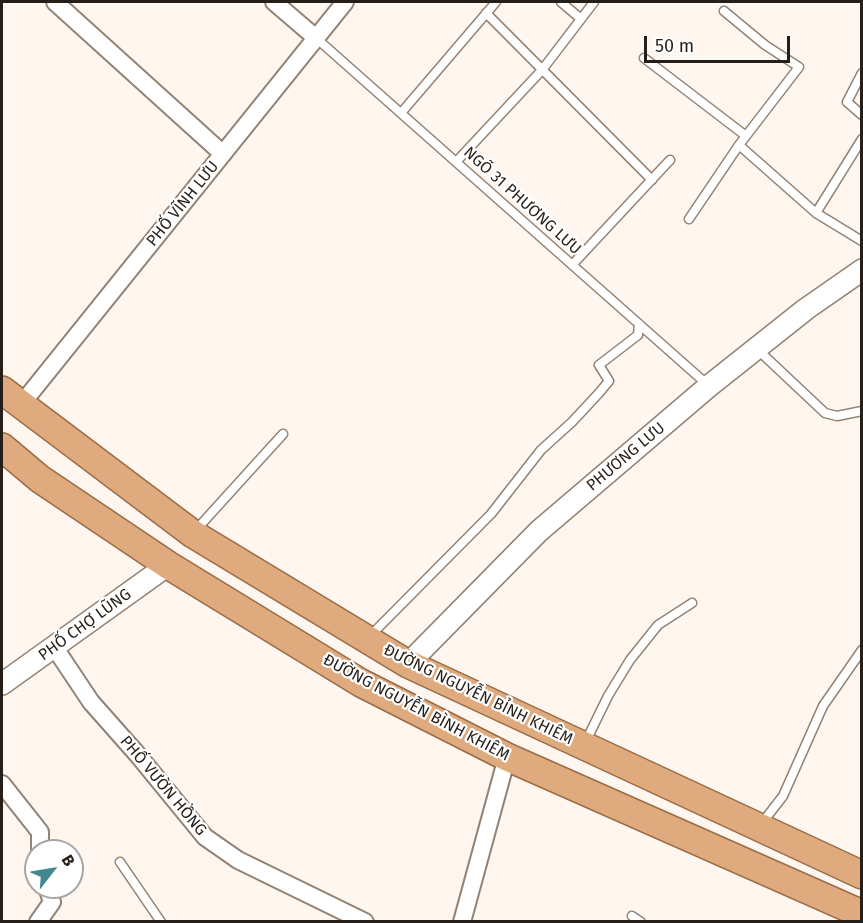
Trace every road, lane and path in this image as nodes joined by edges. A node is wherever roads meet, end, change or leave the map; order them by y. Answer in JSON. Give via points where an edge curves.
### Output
{"nodes":[{"id":1,"x":56,"y":2,"type":"edge"},
{"id":2,"x":273,"y":2,"type":"edge"},
{"id":3,"x":345,"y":2,"type":"edge"},
{"id":4,"x":496,"y":2,"type":"edge"},
{"id":5,"x":561,"y":2,"type":"edge"},
{"id":6,"x":594,"y":2,"type":"edge"},
{"id":7,"x":724,"y":11,"type":"dead end"},
{"id":8,"x":486,"y":14,"type":"junction"},
{"id":9,"x":581,"y":19,"type":"junction"},
{"id":10,"x":316,"y":38,"type":"junction"},
{"id":11,"x":644,"y":58,"type":"dead end"},
{"id":12,"x":542,"y":70,"type":"junction"},
{"id":13,"x":861,"y":73,"type":"edge"},
{"id":14,"x":400,"y":113,"type":"junction"},
{"id":15,"x":861,"y":115,"type":"edge"},
{"id":16,"x":746,"y":136,"type":"junction"},
{"id":17,"x":861,"y":139,"type":"edge"},
{"id":18,"x":739,"y":145,"type":"junction"},
{"id":19,"x":223,"y":154,"type":"junction"},
{"id":20,"x":670,"y":160,"type":"dead end"},
{"id":21,"x":456,"y":162,"type":"junction"},
{"id":22,"x":652,"y":180,"type":"junction"},
{"id":23,"x":816,"y":213,"type":"junction"},
{"id":24,"x":689,"y":219,"type":"dead end"},
{"id":25,"x":861,"y":241,"type":"edge"},
{"id":26,"x":572,"y":265,"type":"junction"},
{"id":27,"x":861,"y":270,"type":"edge"},
{"id":28,"x":639,"y":324,"type":"junction"},
{"id":29,"x":756,"y":348,"type":"junction"},
{"id":30,"x":709,"y":386,"type":"junction"},
{"id":31,"x":11,"y":398,"type":"edge"},
{"id":32,"x":861,"y":411,"type":"edge"},
{"id":33,"x":283,"y":434,"type":"dead end"},
{"id":34,"x":2,"y":447,"type":"edge"},
{"id":35,"x":193,"y":534,"type":"junction"},
{"id":36,"x":168,"y":565,"type":"junction"},
{"id":37,"x":692,"y":603,"type":"dead end"},
{"id":38,"x":368,"y":639,"type":"junction"},
{"id":39,"x":55,"y":648,"type":"junction"},
{"id":40,"x":861,"y":650,"type":"edge"},
{"id":41,"x":408,"y":664,"type":"junction"},
{"id":42,"x":2,"y":684,"type":"edge"},
{"id":43,"x":584,"y":746,"type":"junction"},
{"id":44,"x":507,"y":757,"type":"junction"},
{"id":45,"x":2,"y":784,"type":"edge"},
{"id":46,"x":760,"y":826,"type":"junction"},
{"id":47,"x":40,"y":839,"type":"edge"},
{"id":48,"x":120,"y":862,"type":"dead end"},
{"id":49,"x":861,"y":875,"type":"edge"},
{"id":50,"x":51,"y":899,"type":"edge"},
{"id":51,"x":861,"y":914,"type":"edge"},
{"id":52,"x":632,"y":916,"type":"dead end"},
{"id":53,"x":38,"y":921,"type":"edge"},
{"id":54,"x":161,"y":921,"type":"edge"},
{"id":55,"x":365,"y":921,"type":"edge"},
{"id":56,"x":462,"y":921,"type":"edge"},
{"id":57,"x":641,"y":921,"type":"edge"}],
"edges":[{"from":1,"to":19,"type":"street"},
{"from":2,"to":10,"type":"street"},
{"from":3,"to":10,"type":"street","name":"PHỐ VĨNH LƯU"},
{"from":4,"to":8,"type":"lane"},
{"from":5,"to":9,"type":"lane"},
{"from":6,"to":9,"type":"lane"},
{"from":7,"to":16,"type":"lane","via":[[799,67]]},
{"from":8,"to":12,"type":"lane"},
{"from":8,"to":14,"type":"lane"},
{"from":9,"to":12,"type":"lane"},
{"from":10,"to":14,"type":"lane","name":"NGÕ 31 PHƯƠNG LƯU"},
{"from":10,"to":19,"type":"street","name":"PHỐ VĨNH LƯU"},
{"from":11,"to":16,"type":"lane"},
{"from":12,"to":21,"type":"lane"},
{"from":12,"to":22,"type":"lane"},
{"from":13,"to":15,"type":"lane","via":[[847,102]]},
{"from":14,"to":21,"type":"lane","name":"NGÕ 31 PHƯƠNG LƯU"},
{"from":16,"to":18,"type":"lane"},
{"from":17,"to":23,"type":"lane"},
{"from":18,"to":23,"type":"lane"},
{"from":18,"to":24,"type":"lane"},
{"from":19,"to":31,"type":"street","name":"PHỐ VĨNH LƯU"},
{"from":20,"to":22,"type":"lane"},
{"from":21,"to":26,"type":"lane","name":"NGÕ 31 PHƯƠNG LƯU"},
{"from":22,"to":26,"type":"lane"},
{"from":23,"to":25,"type":"lane"},
{"from":26,"to":28,"type":"lane","name":"NGÕ 31 PHƯƠNG LƯU"},
{"from":27,"to":29,"type":"street","name":"PHƯƠNG LƯU"},
{"from":28,"to":30,"type":"lane","name":"NGÕ 31 PHƯƠNG LƯU"},
{"from":28,"to":38,"type":"lane","via":[[638,335],[599,365],[609,381],[604,387],[541,450],[491,514]]},
{"from":29,"to":30,"type":"street","name":"PHƯƠNG LƯU"},
{"from":29,"to":32,"type":"lane","via":[[825,413],[837,416]]},
{"from":30,"to":41,"type":"street","name":"PHƯƠNG LƯU","via":[[539,531]]},
{"from":31,"to":35,"type":"highway","name":"ĐƯỜNG NGUYỄN BỈNH KHIÊM"},
{"from":33,"to":35,"type":"lane"},
{"from":34,"to":36,"type":"highway","name":"ĐƯỜNG NGUYỄN BÌNH KHIÊM","via":[[40,479]]},
{"from":35,"to":38,"type":"highway","name":"ĐƯỜNG NGUYỄN BỈNH KHIÊM"},
{"from":36,"to":39,"type":"street","name":"PHỐ CHỢ LŨNG"},
{"from":36,"to":44,"type":"highway","name":"ĐƯỜNG NGUYỄN BÌNH KHIÊM","via":[[362,683]]},
{"from":37,"to":43,"type":"lane","via":[[658,625],[630,660]]},
{"from":38,"to":41,"type":"highway","name":"ĐƯỜNG NGUYỄN BỈNH KHIÊM"},
{"from":39,"to":42,"type":"street","name":"PHỐ CHỢ LŨNG"},
{"from":39,"to":55,"type":"street","name":"PHỐ VƯỜN HỒNG","via":[[90,702],[205,837],[238,860]]},
{"from":40,"to":46,"type":"lane","via":[[823,706],[783,795]]},
{"from":41,"to":43,"type":"highway","name":"ĐƯỜNG NGUYỄN BỈNH KHIÊM"},
{"from":43,"to":46,"type":"highway","name":"ĐƯỜNG NGUYỄN BỈNH KHIÊM"},
{"from":44,"to":51,"type":"highway","name":"ĐƯỜNG NGUYỄN BÌNH KHIÊM"},
{"from":44,"to":56,"type":"street"},
{"from":45,"to":47,"type":"street","via":[[40,832]]},
{"from":46,"to":49,"type":"highway","name":"ĐƯỜNG NGUYỄN BỈNH KHIÊM"},
{"from":48,"to":54,"type":"lane"},
{"from":50,"to":53,"type":"street"},
{"from":52,"to":57,"type":"lane"}]}
